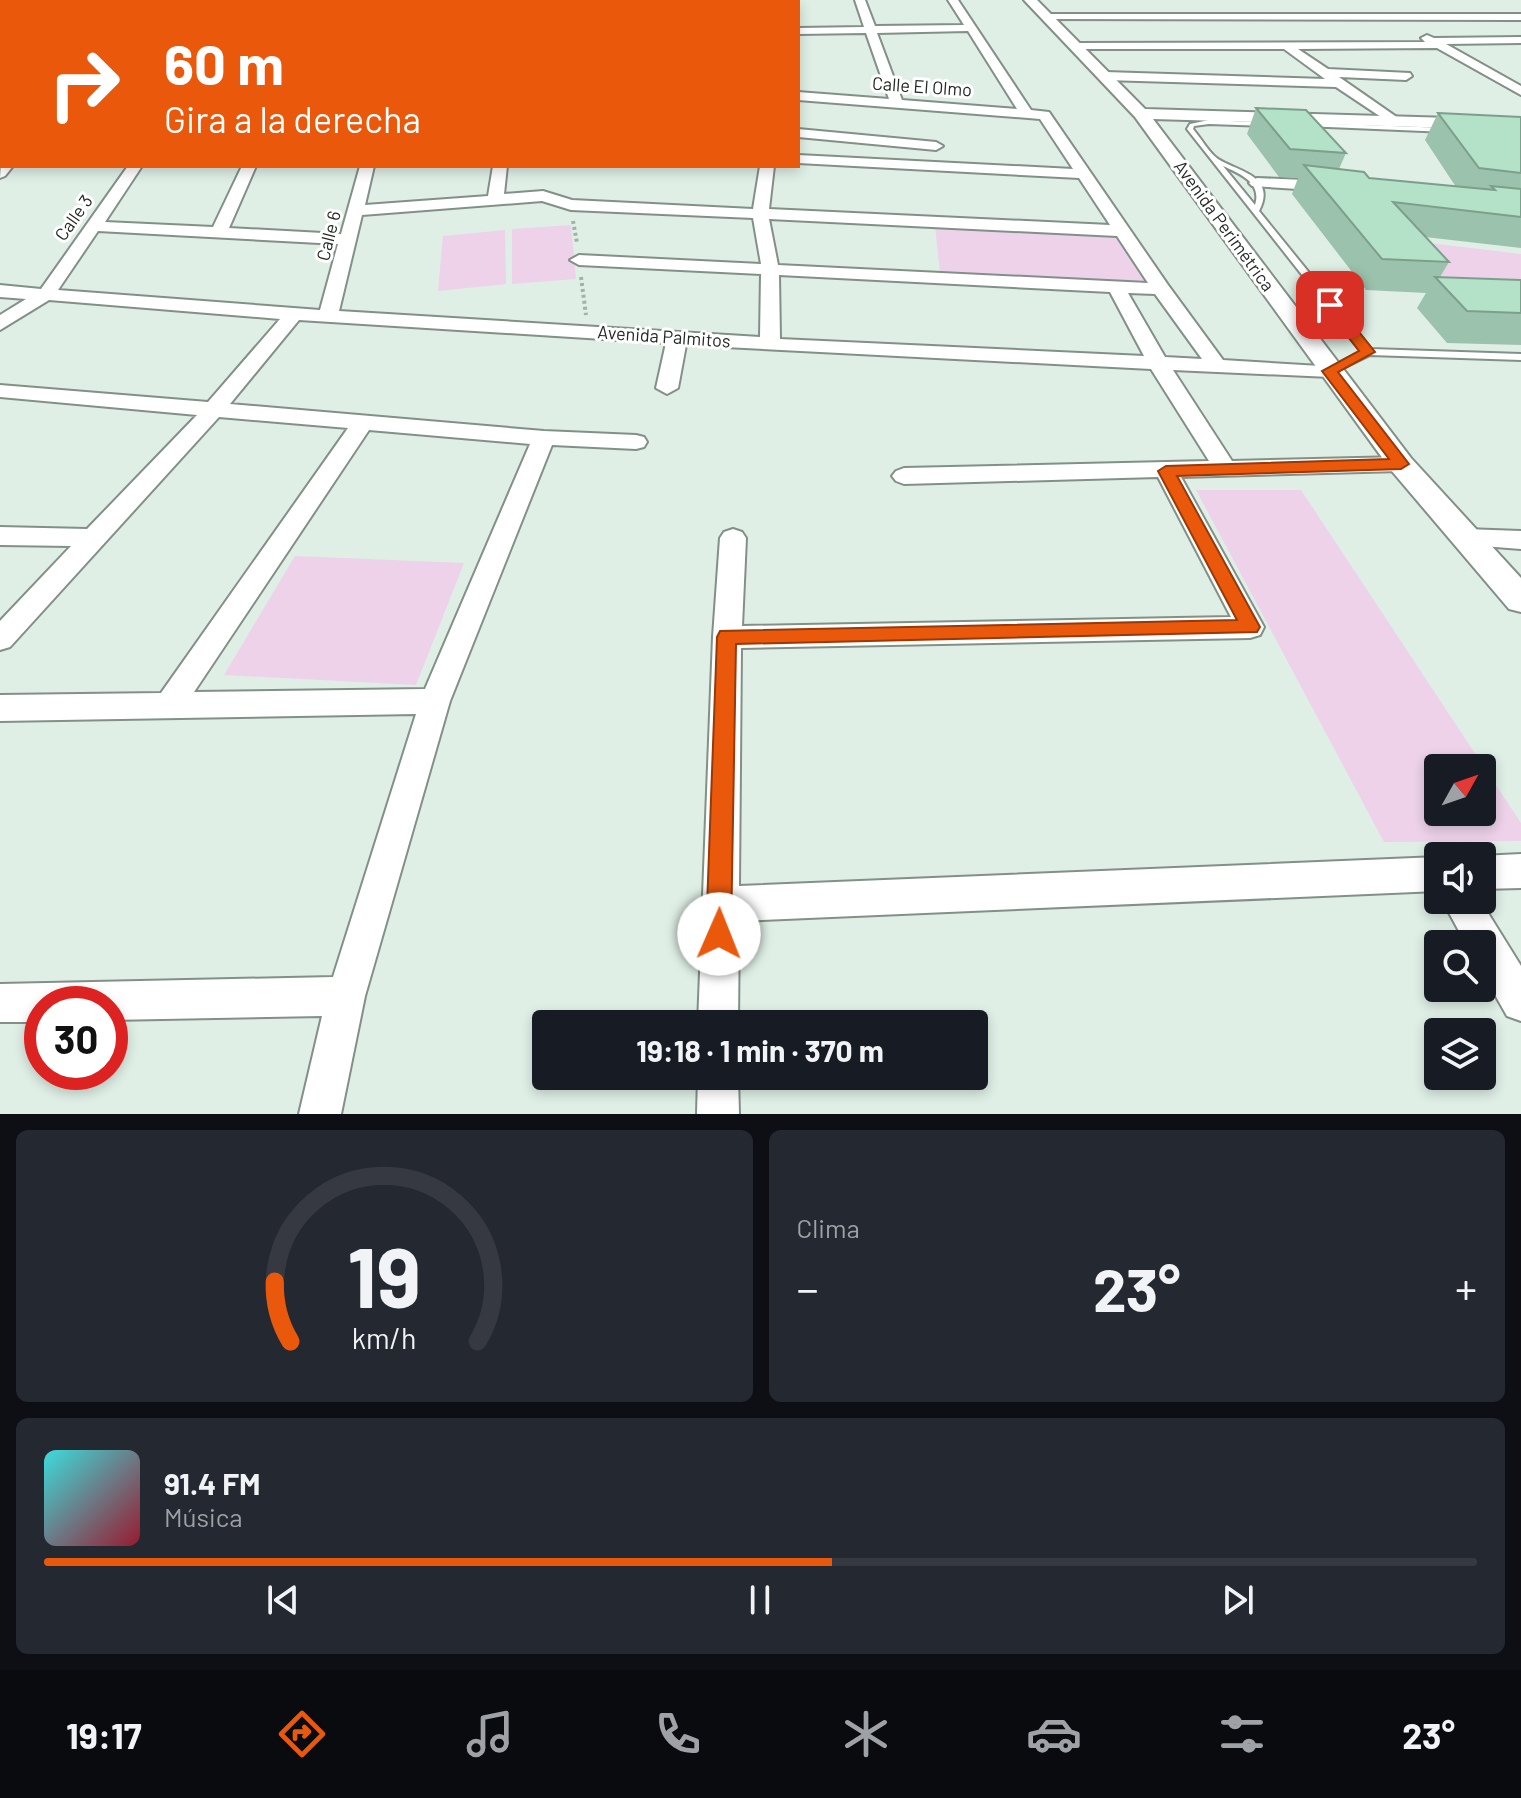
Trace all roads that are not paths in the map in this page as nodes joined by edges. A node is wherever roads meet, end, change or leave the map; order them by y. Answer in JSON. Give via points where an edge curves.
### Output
{"nodes":[{"id":1,"x":236,"y":0,"type":"edge"},
{"id":2,"x":293,"y":0,"type":"edge"},
{"id":3,"x":860,"y":0,"type":"edge"},
{"id":4,"x":953,"y":0,"type":"edge"},
{"id":5,"x":1030,"y":0,"type":"edge"},
{"id":6,"x":1145,"y":3,"type":"dead end"},
{"id":7,"x":1266,"y":3,"type":"dead end"},
{"id":8,"x":1364,"y":6,"type":"dead end"},
{"id":9,"x":1047,"y":17,"type":"junction"},
{"id":10,"x":1162,"y":17,"type":"junction"},
{"id":11,"x":1521,"y":17,"type":"edge"},
{"id":12,"x":1284,"y":18,"type":"junction"},
{"id":13,"x":1385,"y":18,"type":"junction"},
{"id":14,"x":972,"y":28,"type":"junction"},
{"id":15,"x":869,"y":30,"type":"junction"},
{"id":16,"x":800,"y":31,"type":"edge"},
{"id":17,"x":1521,"y":40,"type":"edge"},
{"id":18,"x":1436,"y":43,"type":"junction"},
{"id":19,"x":1324,"y":45,"type":"junction"},
{"id":20,"x":1358,"y":45,"type":"junction"},
{"id":21,"x":1075,"y":46,"type":"junction"},
{"id":22,"x":1287,"y":46,"type":"junction"},
{"id":23,"x":1326,"y":73,"type":"junction"},
{"id":24,"x":1105,"y":76,"type":"junction"},
{"id":25,"x":1340,"y":83,"type":"junction"},
{"id":26,"x":1521,"y":91,"type":"edge"},
{"id":27,"x":800,"y":96,"type":"edge"},
{"id":28,"x":897,"y":103,"type":"junction"},
{"id":29,"x":1035,"y":114,"type":"junction"},
{"id":30,"x":1141,"y":114,"type":"junction"},
{"id":31,"x":1393,"y":121,"type":"junction"},
{"id":32,"x":1521,"y":125,"type":"edge"},
{"id":33,"x":930,"y":126,"type":"junction"},
{"id":34,"x":1521,"y":132,"type":"edge"},
{"id":35,"x":800,"y":133,"type":"edge"},
{"id":36,"x":800,"y":159,"type":"edge"},
{"id":37,"x":1212,"y":159,"type":"junction"},
{"id":38,"x":942,"y":167,"type":"junction"},
{"id":39,"x":134,"y":168,"type":"edge"},
{"id":40,"x":248,"y":168,"type":"edge"},
{"id":41,"x":367,"y":168,"type":"edge"},
{"id":42,"x":500,"y":168,"type":"edge"},
{"id":43,"x":767,"y":168,"type":"edge"},
{"id":44,"x":1086,"y":174,"type":"junction"},
{"id":45,"x":1257,"y":183,"type":"junction"},
{"id":46,"x":1346,"y":188,"type":"edge"},
{"id":47,"x":495,"y":198,"type":"junction"},
{"id":48,"x":356,"y":211,"type":"junction"},
{"id":49,"x":1255,"y":212,"type":"junction"},
{"id":50,"x":760,"y":213,"type":"junction"},
{"id":51,"x":93,"y":226,"type":"junction"},
{"id":52,"x":1124,"y":231,"type":"junction"},
{"id":53,"x":219,"y":232,"type":"junction"},
{"id":54,"x":349,"y":239,"type":"junction"},
{"id":55,"x":579,"y":260,"type":"dead end"},
{"id":56,"x":770,"y":267,"type":"junction"},
{"id":57,"x":1116,"y":287,"type":"junction"},
{"id":58,"x":1161,"y":289,"type":"junction"},
{"id":59,"x":0,"y":291,"type":"edge"},
{"id":60,"x":46,"y":294,"type":"junction"},
{"id":61,"x":294,"y":314,"type":"junction"},
{"id":62,"x":328,"y":316,"type":"junction"},
{"id":63,"x":0,"y":324,"type":"edge"},
{"id":64,"x":677,"y":338,"type":"junction"},
{"id":65,"x":770,"y":344,"type":"junction"},
{"id":66,"x":1368,"y":352,"type":"junction"},
{"id":67,"x":1521,"y":357,"type":"edge"},
{"id":68,"x":1158,"y":363,"type":"junction"},
{"id":69,"x":1218,"y":367,"type":"junction"},
{"id":70,"x":1330,"y":371,"type":"junction"},
{"id":71,"x":667,"y":388,"type":"dead end"},
{"id":72,"x":0,"y":391,"type":"edge"},
{"id":73,"x":215,"y":408,"type":"junction"},
{"id":74,"x":364,"y":421,"type":"junction"},
{"id":75,"x":544,"y":438,"type":"junction"},
{"id":76,"x":636,"y":442,"type":"dead end"},
{"id":77,"x":1401,"y":464,"type":"junction"},
{"id":78,"x":1226,"y":469,"type":"junction"},
{"id":79,"x":1166,"y":471,"type":"junction"},
{"id":80,"x":904,"y":476,"type":"dead end"},
{"id":81,"x":0,"y":536,"type":"edge"},
{"id":82,"x":91,"y":538,"type":"junction"},
{"id":83,"x":733,"y":538,"type":"dead end"},
{"id":84,"x":1465,"y":538,"type":"junction"},
{"id":85,"x":1521,"y":540,"type":"edge"},
{"id":86,"x":1521,"y":600,"type":"edge"},
{"id":87,"x":727,"y":637,"type":"junction"},
{"id":88,"x":0,"y":639,"type":"edge"},
{"id":89,"x":435,"y":701,"type":"junction"},
{"id":90,"x":169,"y":705,"type":"junction"},
{"id":91,"x":0,"y":708,"type":"edge"},
{"id":92,"x":1521,"y":871,"type":"edge"},
{"id":93,"x":1496,"y":872,"type":"edge"},
{"id":94,"x":1424,"y":875,"type":"edge"},
{"id":95,"x":719,"y":904,"type":"junction"},
{"id":96,"x":1468,"y":914,"type":"edge"},
{"id":97,"x":346,"y":996,"type":"junction"},
{"id":98,"x":1521,"y":1002,"type":"edge"},
{"id":99,"x":0,"y":1003,"type":"edge"},
{"id":100,"x":718,"y":1010,"type":"edge"},
{"id":101,"x":718,"y":1090,"type":"edge"},
{"id":102,"x":320,"y":1114,"type":"edge"},
{"id":103,"x":718,"y":1114,"type":"edge"}],
"edges":[{"from":1,"to":2,"type":"street"},
{"from":3,"to":15,"type":"street"},
{"from":4,"to":14,"type":"street"},
{"from":5,"to":9,"type":"street","name":"Avenida Perimétrica"},
{"from":6,"to":10,"type":"street"},
{"from":7,"to":12,"type":"street"},
{"from":8,"to":13,"type":"street"},
{"from":9,"to":10,"type":"street"},
{"from":9,"to":21,"type":"street","name":"Avenida Perimétrica"},
{"from":10,"to":12,"type":"street"},
{"from":11,"to":13,"type":"street"},
{"from":12,"to":13,"type":"street"},
{"from":12,"to":19,"type":"street"},
{"from":13,"to":18,"type":"street"},
{"from":14,"to":15,"type":"street"},
{"from":14,"to":29,"type":"street"},
{"from":15,"to":16,"type":"street"},
{"from":15,"to":28,"type":"street"},
{"from":17,"to":18,"type":"street"},
{"from":18,"to":20,"type":"street"},
{"from":18,"to":26,"type":"street"},
{"from":19,"to":20,"type":"street"},
{"from":19,"to":22,"type":"street"},
{"from":20,"to":23,"type":"street","via":[[1406,76]]},
{"from":21,"to":22,"type":"street"},
{"from":21,"to":24,"type":"street","name":"Avenida Perimétrica"},
{"from":22,"to":23,"type":"street"},
{"from":23,"to":25,"type":"street"},
{"from":24,"to":25,"type":"street"},
{"from":24,"to":30,"type":"street","name":"Avenida Perimétrica"},
{"from":25,"to":31,"type":"street"},
{"from":27,"to":28,"type":"street","name":"Calle El Olmo"},
{"from":28,"to":33,"type":"street","name":"Calle El Olmo"},
{"from":29,"to":33,"type":"street","name":"Calle El Olmo"},
{"from":29,"to":44,"type":"street"},
{"from":30,"to":31,"type":"street"},
{"from":30,"to":70,"type":"street","name":"Avenida Perimétrica"},
{"from":31,"to":32,"type":"street"},
{"from":33,"to":35,"type":"street"},
{"from":33,"to":38,"type":"street"},
{"from":34,"to":37,"type":"lane","via":[[1192,125],[1192,133]]},
{"from":36,"to":38,"type":"street"},
{"from":37,"to":45,"type":"lane"},
{"from":37,"to":49,"type":"lane"},
{"from":38,"to":44,"type":"street"},
{"from":39,"to":51,"type":"street","name":"Calle 3"},
{"from":40,"to":53,"type":"street"},
{"from":41,"to":48,"type":"street","name":"Calle 6"},
{"from":42,"to":47,"type":"street"},
{"from":43,"to":50,"type":"street"},
{"from":44,"to":52,"type":"street"},
{"from":45,"to":46,"type":"street"},
{"from":45,"to":49,"type":"lane","via":[[1262,202]]},
{"from":47,"to":48,"type":"street"},
{"from":47,"to":50,"type":"street","via":[[543,196],[571,205]]},
{"from":48,"to":54,"type":"street","name":"Calle 6"},
{"from":49,"to":66,"type":"lane"},
{"from":50,"to":52,"type":"street"},
{"from":50,"to":56,"type":"street"},
{"from":51,"to":53,"type":"street"},
{"from":51,"to":60,"type":"street","name":"Calle 3"},
{"from":52,"to":58,"type":"street"},
{"from":53,"to":54,"type":"street"},
{"from":54,"to":62,"type":"street","name":"Calle 6"},
{"from":55,"to":56,"type":"street"},
{"from":56,"to":57,"type":"street"},
{"from":56,"to":65,"type":"street"},
{"from":57,"to":58,"type":"street"},
{"from":57,"to":68,"type":"street"},
{"from":58,"to":69,"type":"street"},
{"from":59,"to":60,"type":"street","name":"Avenida Palmitos"},
{"from":60,"to":61,"type":"street","name":"Avenida Palmitos"},
{"from":60,"to":63,"type":"street"},
{"from":61,"to":62,"type":"street","name":"Avenida Palmitos"},
{"from":61,"to":73,"type":"street"},
{"from":62,"to":64,"type":"street","name":"Avenida Palmitos"},
{"from":64,"to":65,"type":"street","name":"Avenida Palmitos"},
{"from":64,"to":71,"type":"street"},
{"from":65,"to":68,"type":"street","name":"Avenida Palmitos"},
{"from":66,"to":67,"type":"lane"},
{"from":66,"to":70,"type":"lane"},
{"from":68,"to":69,"type":"street","name":"Avenida Palmitos"},
{"from":68,"to":78,"type":"street"},
{"from":69,"to":70,"type":"street","name":"Avenida Palmitos"},
{"from":70,"to":77,"type":"street","name":"Avenida Perimétrica"},
{"from":72,"to":73,"type":"street"},
{"from":73,"to":74,"type":"street"},
{"from":73,"to":82,"type":"street"},
{"from":74,"to":75,"type":"street"},
{"from":74,"to":90,"type":"street"},
{"from":75,"to":76,"type":"street"},
{"from":75,"to":89,"type":"street"},
{"from":77,"to":78,"type":"street"},
{"from":77,"to":84,"type":"street","name":"Avenida Perimétrica"},
{"from":78,"to":79,"type":"street"},
{"from":79,"to":80,"type":"street"},
{"from":79,"to":87,"type":"street","via":[[1250,627]]},
{"from":81,"to":82,"type":"street"},
{"from":82,"to":88,"type":"street"},
{"from":83,"to":87,"type":"street"},
{"from":84,"to":85,"type":"street"},
{"from":84,"to":86,"type":"street","name":"Avenida Perimétrica"},
{"from":87,"to":95,"type":"street"},
{"from":89,"to":90,"type":"street"},
{"from":89,"to":97,"type":"street"},
{"from":90,"to":91,"type":"street"},
{"from":92,"to":93,"type":"street"},
{"from":94,"to":95,"type":"street"},
{"from":95,"to":100,"type":"street"},
{"from":96,"to":98,"type":"street"},
{"from":97,"to":99,"type":"street"},
{"from":97,"to":102,"type":"street"},
{"from":101,"to":103,"type":"street"}]}
